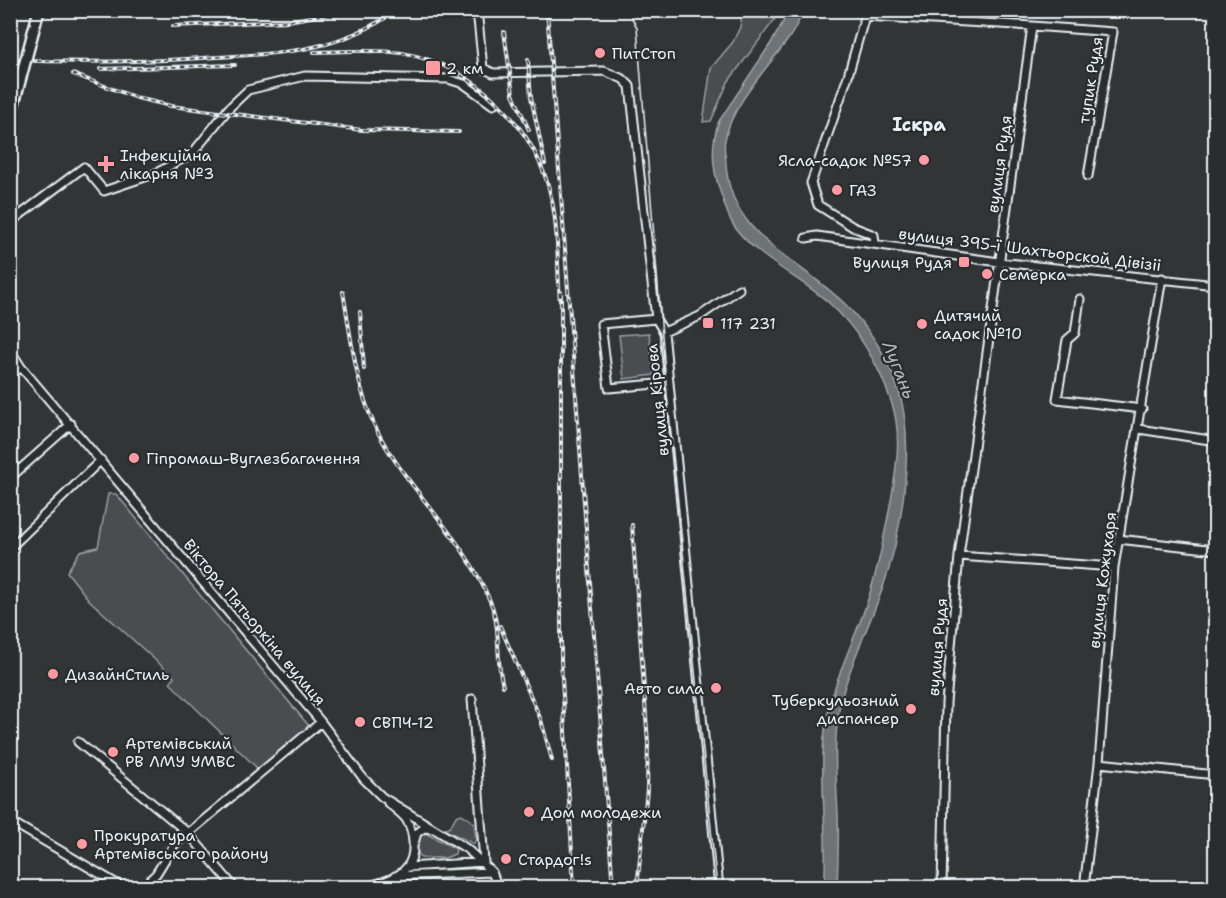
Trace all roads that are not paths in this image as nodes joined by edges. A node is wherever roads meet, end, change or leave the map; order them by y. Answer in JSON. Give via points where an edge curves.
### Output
{"nodes":[{"id":1,"x":39,"y":10,"type":"edge"},
{"id":2,"x":477,"y":10,"type":"edge"},
{"id":3,"x":1032,"y":26,"type":"junction"},
{"id":4,"x":493,"y":105,"type":"dead end"},
{"id":5,"x":12,"y":111,"type":"edge"},
{"id":6,"x":1089,"y":176,"type":"dead end"},
{"id":7,"x":10,"y":226,"type":"edge"},
{"id":8,"x":806,"y":238,"type":"dead end"},
{"id":9,"x":875,"y":244,"type":"junction"},
{"id":10,"x":999,"y":262,"type":"junction"},
{"id":11,"x":1162,"y":278,"type":"junction"},
{"id":12,"x":1215,"y":285,"type":"edge"},
{"id":13,"x":739,"y":289,"type":"dead end"},
{"id":14,"x":1080,"y":299,"type":"dead end"},
{"id":15,"x":656,"y":320,"type":"junction"},
{"id":16,"x":663,"y":332,"type":"junction"},
{"id":17,"x":10,"y":350,"type":"edge"},
{"id":18,"x":21,"y":367,"type":"junction"},
{"id":19,"x":10,"y":376,"type":"edge"},
{"id":20,"x":669,"y":383,"type":"junction"},
{"id":21,"x":1142,"y":409,"type":"junction"},
{"id":22,"x":71,"y":424,"type":"junction"},
{"id":23,"x":1138,"y":429,"type":"junction"},
{"id":24,"x":1215,"y":441,"type":"edge"},
{"id":25,"x":101,"y":460,"type":"junction"},
{"id":26,"x":10,"y":478,"type":"edge"},
{"id":27,"x":1118,"y":539,"type":"junction"},
{"id":28,"x":10,"y":548,"type":"edge"},
{"id":29,"x":1215,"y":550,"type":"edge"},
{"id":30,"x":959,"y":556,"type":"junction"},
{"id":31,"x":1114,"y":567,"type":"junction"},
{"id":32,"x":472,"y":699,"type":"dead end"},
{"id":33,"x":321,"y":722,"type":"junction"},
{"id":34,"x":78,"y":742,"type":"dead end"},
{"id":35,"x":1099,"y":763,"type":"junction"},
{"id":36,"x":1215,"y":775,"type":"edge"},
{"id":37,"x":382,"y":797,"type":"junction"},
{"id":38,"x":10,"y":821,"type":"edge"},
{"id":39,"x":436,"y":829,"type":"junction"},
{"id":40,"x":188,"y":833,"type":"junction"},
{"id":41,"x":414,"y":845,"type":"junction"},
{"id":42,"x":484,"y":862,"type":"junction"},
{"id":43,"x":408,"y":867,"type":"junction"},
{"id":44,"x":492,"y":872,"type":"junction"},
{"id":45,"x":395,"y":876,"type":"junction"},
{"id":46,"x":124,"y":888,"type":"edge"},
{"id":47,"x":141,"y":888,"type":"edge"},
{"id":48,"x":235,"y":888,"type":"edge"},
{"id":49,"x":364,"y":888,"type":"edge"},
{"id":50,"x":498,"y":888,"type":"edge"},
{"id":51,"x":719,"y":888,"type":"edge"},
{"id":52,"x":942,"y":888,"type":"edge"},
{"id":53,"x":1084,"y":888,"type":"edge"}],
"edges":[{"from":1,"to":5,"type":"main road","bridge":true},
{"from":2,"to":15,"type":"street","name":"вулиця Кірова","via":[[483,68],[493,73],[604,71],[623,79],[630,87]]},
{"from":3,"to":6,"type":"street","name":"тупик Рудя","via":[[1113,32]]},
{"from":3,"to":9,"type":"street","via":[[865,16],[811,183],[818,205],[874,235]]},
{"from":3,"to":10,"type":"street","name":"вулиця Рудя"},
{"from":4,"to":7,"type":"street","via":[[464,84],[448,79],[305,76],[248,90],[199,147],[179,163],[104,191],[84,167]]},
{"from":8,"to":9,"type":"street","name":"вулиця 395-ї Шахтьорской Дівізіі"},
{"from":9,"to":10,"type":"street","name":"вулиця 395-ї Шахтьорской Дівізіі"},
{"from":10,"to":11,"type":"street","name":"вулиця 395-ї Шахтьорской Дівізіі"},
{"from":10,"to":30,"type":"street","name":"вулиця Рудя"},
{"from":11,"to":12,"type":"street","name":"вулиця 395-ї Шахтьорской Дівізіі"},
{"from":11,"to":21,"type":"street","name":"вулиця Кожухаря"},
{"from":13,"to":16,"type":"street","via":[[700,316]]},
{"from":14,"to":21,"type":"street","via":[[1075,333],[1067,340],[1057,399]]},
{"from":15,"to":16,"type":"street","name":"вулиця Кірова"},
{"from":15,"to":20,"type":"street","via":[[601,324],[609,388]]},
{"from":16,"to":20,"type":"street","name":"вулиця Кірова"},
{"from":17,"to":18,"type":"street","name":"Віктора Пятьоркіна вулиця"},
{"from":18,"to":19,"type":"street"},
{"from":18,"to":22,"type":"street","name":"Віктора Пятьоркіна вулиця"},
{"from":20,"to":51,"type":"street","name":"вулиця Кірова"},
{"from":21,"to":23,"type":"street","name":"вулиця Кожухаря"},
{"from":22,"to":25,"type":"street","name":"Віктора Пятьоркіна вулиця"},
{"from":22,"to":26,"type":"street"},
{"from":23,"to":24,"type":"street"},
{"from":23,"to":27,"type":"street","name":"вулиця Кожухаря"},
{"from":25,"to":28,"type":"street"},
{"from":25,"to":33,"type":"street","name":"Віктора Пятьоркіна вулиця"},
{"from":27,"to":29,"type":"street"},
{"from":27,"to":31,"type":"street","name":"вулиця Кожухаря"},
{"from":30,"to":31,"type":"street"},
{"from":30,"to":52,"type":"street","name":"вулиця Рудя","via":[[946,703]]},
{"from":31,"to":35,"type":"street","name":"вулиця Кожухаря"},
{"from":32,"to":42,"type":"street"},
{"from":33,"to":37,"type":"street","name":"Віктора Пятьоркіна вулиця"},
{"from":33,"to":40,"type":"street"},
{"from":34,"to":40,"type":"street"},
{"from":35,"to":36,"type":"street"},
{"from":35,"to":53,"type":"street","name":"вулиця Кожухаря"},
{"from":37,"to":39,"type":"street","name":"Віктора Пятьоркіна вулиця"},
{"from":37,"to":41,"type":"street","via":[[405,818]]},
{"from":38,"to":46,"type":"street"},
{"from":39,"to":41,"type":"street","via":[[417,832]]},
{"from":39,"to":42,"type":"street","name":"Віктора Пятьоркіна вулиця"},
{"from":40,"to":47,"type":"street"},
{"from":40,"to":48,"type":"street"},
{"from":41,"to":43,"type":"street"},
{"from":42,"to":43,"type":"street"},
{"from":42,"to":44,"type":"street","name":"Віктора Пятьоркіна вулиця"},
{"from":43,"to":45,"type":"street"},
{"from":44,"to":45,"type":"street"},
{"from":44,"to":50,"type":"street","name":"Віктора Пятьоркіна вулиця"},
{"from":45,"to":49,"type":"street"}]}
